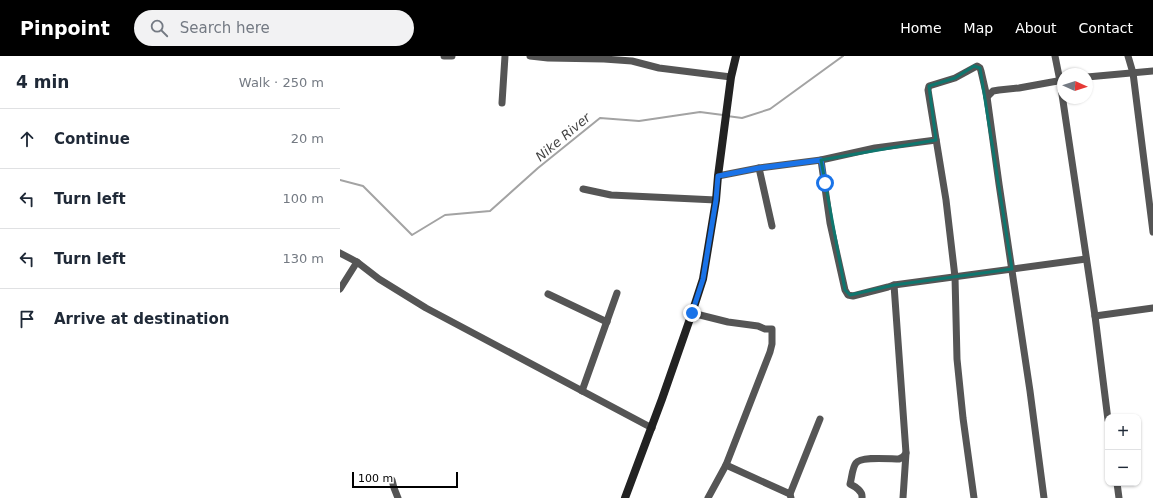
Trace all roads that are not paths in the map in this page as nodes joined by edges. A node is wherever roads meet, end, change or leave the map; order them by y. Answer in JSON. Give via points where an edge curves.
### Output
{"nodes":[{"id":1,"x":444,"y":56,"type":"edge"},
{"id":2,"x":452,"y":56,"type":"edge"},
{"id":3,"x":506,"y":56,"type":"edge"},
{"id":4,"x":530,"y":56,"type":"edge"},
{"id":5,"x":736,"y":56,"type":"edge"},
{"id":6,"x":1055,"y":56,"type":"edge"},
{"id":7,"x":1128,"y":56,"type":"edge"},
{"id":8,"x":633,"y":58,"type":"edge"},
{"id":9,"x":1058,"y":68,"type":"edge"},
{"id":10,"x":1153,"y":71,"type":"edge"},
{"id":11,"x":1133,"y":73,"type":"junction"},
{"id":12,"x":1093,"y":76,"type":"edge"},
{"id":13,"x":731,"y":77,"type":"junction"},
{"id":14,"x":1057,"y":81,"type":"edge"},
{"id":15,"x":987,"y":97,"type":"junction"},
{"id":16,"x":502,"y":103,"type":"dead end"},
{"id":17,"x":1065,"y":104,"type":"edge"},
{"id":18,"x":936,"y":140,"type":"junction"},
{"id":19,"x":821,"y":160,"type":"junction"},
{"id":20,"x":759,"y":168,"type":"junction"},
{"id":21,"x":718,"y":176,"type":"junction"},
{"id":22,"x":583,"y":189,"type":"dead end"},
{"id":23,"x":716,"y":200,"type":"junction"},
{"id":24,"x":772,"y":226,"type":"dead end"},
{"id":25,"x":1153,"y":232,"type":"edge"},
{"id":26,"x":340,"y":254,"type":"edge"},
{"id":27,"x":1086,"y":259,"type":"junction"},
{"id":28,"x":357,"y":262,"type":"junction"},
{"id":29,"x":1012,"y":269,"type":"junction"},
{"id":30,"x":955,"y":277,"type":"junction"},
{"id":31,"x":894,"y":285,"type":"junction"},
{"id":32,"x":340,"y":290,"type":"edge"},
{"id":33,"x":617,"y":292,"type":"dead end"},
{"id":34,"x":548,"y":294,"type":"dead end"},
{"id":35,"x":1153,"y":308,"type":"edge"},
{"id":36,"x":692,"y":313,"type":"junction"},
{"id":37,"x":1095,"y":316,"type":"junction"},
{"id":38,"x":607,"y":322,"type":"junction"},
{"id":39,"x":582,"y":391,"type":"junction"},
{"id":40,"x":1107,"y":414,"type":"edge"},
{"id":41,"x":820,"y":419,"type":"dead end"},
{"id":42,"x":652,"y":428,"type":"junction"},
{"id":43,"x":906,"y":453,"type":"junction"},
{"id":44,"x":726,"y":465,"type":"junction"},
{"id":45,"x":392,"y":480,"type":"dead end"},
{"id":46,"x":1117,"y":486,"type":"edge"},
{"id":47,"x":790,"y":496,"type":"edge"},
{"id":48,"x":398,"y":498,"type":"edge"},
{"id":49,"x":624,"y":498,"type":"edge"},
{"id":50,"x":708,"y":498,"type":"edge"},
{"id":51,"x":862,"y":498,"type":"edge"},
{"id":52,"x":903,"y":498,"type":"edge"},
{"id":53,"x":974,"y":498,"type":"edge"},
{"id":54,"x":1044,"y":498,"type":"edge"},
{"id":55,"x":1119,"y":498,"type":"edge"}],
"edges":[{"from":1,"to":2,"type":"street"},
{"from":3,"to":16,"type":"street"},
{"from":4,"to":8,"type":"street"},
{"from":5,"to":13,"type":"main road"},
{"from":6,"to":9,"type":"street"},
{"from":7,"to":11,"type":"street"},
{"from":8,"to":13,"type":"street","via":[[659,68]]},
{"from":10,"to":11,"type":"street"},
{"from":11,"to":12,"type":"street"},
{"from":11,"to":25,"type":"street"},
{"from":13,"to":21,"type":"main road"},
{"from":14,"to":15,"type":"street","via":[[993,91]]},
{"from":15,"to":18,"type":"street","via":[[982,71],[977,66],[955,78],[929,86]]},
{"from":15,"to":29,"type":"street"},
{"from":17,"to":27,"type":"street"},
{"from":18,"to":19,"type":"street","via":[[875,148]]},
{"from":18,"to":30,"type":"street"},
{"from":19,"to":20,"type":"street"},
{"from":19,"to":31,"type":"street","via":[[830,223],[847,293],[853,296]]},
{"from":20,"to":21,"type":"street"},
{"from":20,"to":24,"type":"street"},
{"from":21,"to":23,"type":"main road"},
{"from":22,"to":23,"type":"street","via":[[611,195]]},
{"from":23,"to":36,"type":"main road","via":[[703,279]]},
{"from":26,"to":28,"type":"street"},
{"from":27,"to":29,"type":"street"},
{"from":27,"to":37,"type":"street"},
{"from":28,"to":32,"type":"street"},
{"from":28,"to":39,"type":"street","via":[[426,308]]},
{"from":29,"to":30,"type":"street"},
{"from":29,"to":54,"type":"street"},
{"from":30,"to":31,"type":"street"},
{"from":30,"to":53,"type":"street","via":[[958,366]]},
{"from":31,"to":43,"type":"street"},
{"from":33,"to":38,"type":"street"},
{"from":34,"to":38,"type":"street"},
{"from":35,"to":37,"type":"street"},
{"from":36,"to":42,"type":"main road"},
{"from":36,"to":44,"type":"street","via":[[772,329],[770,352]]},
{"from":37,"to":40,"type":"street"},
{"from":38,"to":39,"type":"street"},
{"from":39,"to":42,"type":"street"},
{"from":41,"to":47,"type":"street"},
{"from":42,"to":49,"type":"main road"},
{"from":43,"to":51,"type":"street","via":[[900,459],[857,461],[850,484],[861,492]]},
{"from":43,"to":52,"type":"street"},
{"from":44,"to":47,"type":"street"},
{"from":44,"to":50,"type":"street"},
{"from":45,"to":48,"type":"street"},
{"from":46,"to":55,"type":"street"}]}
